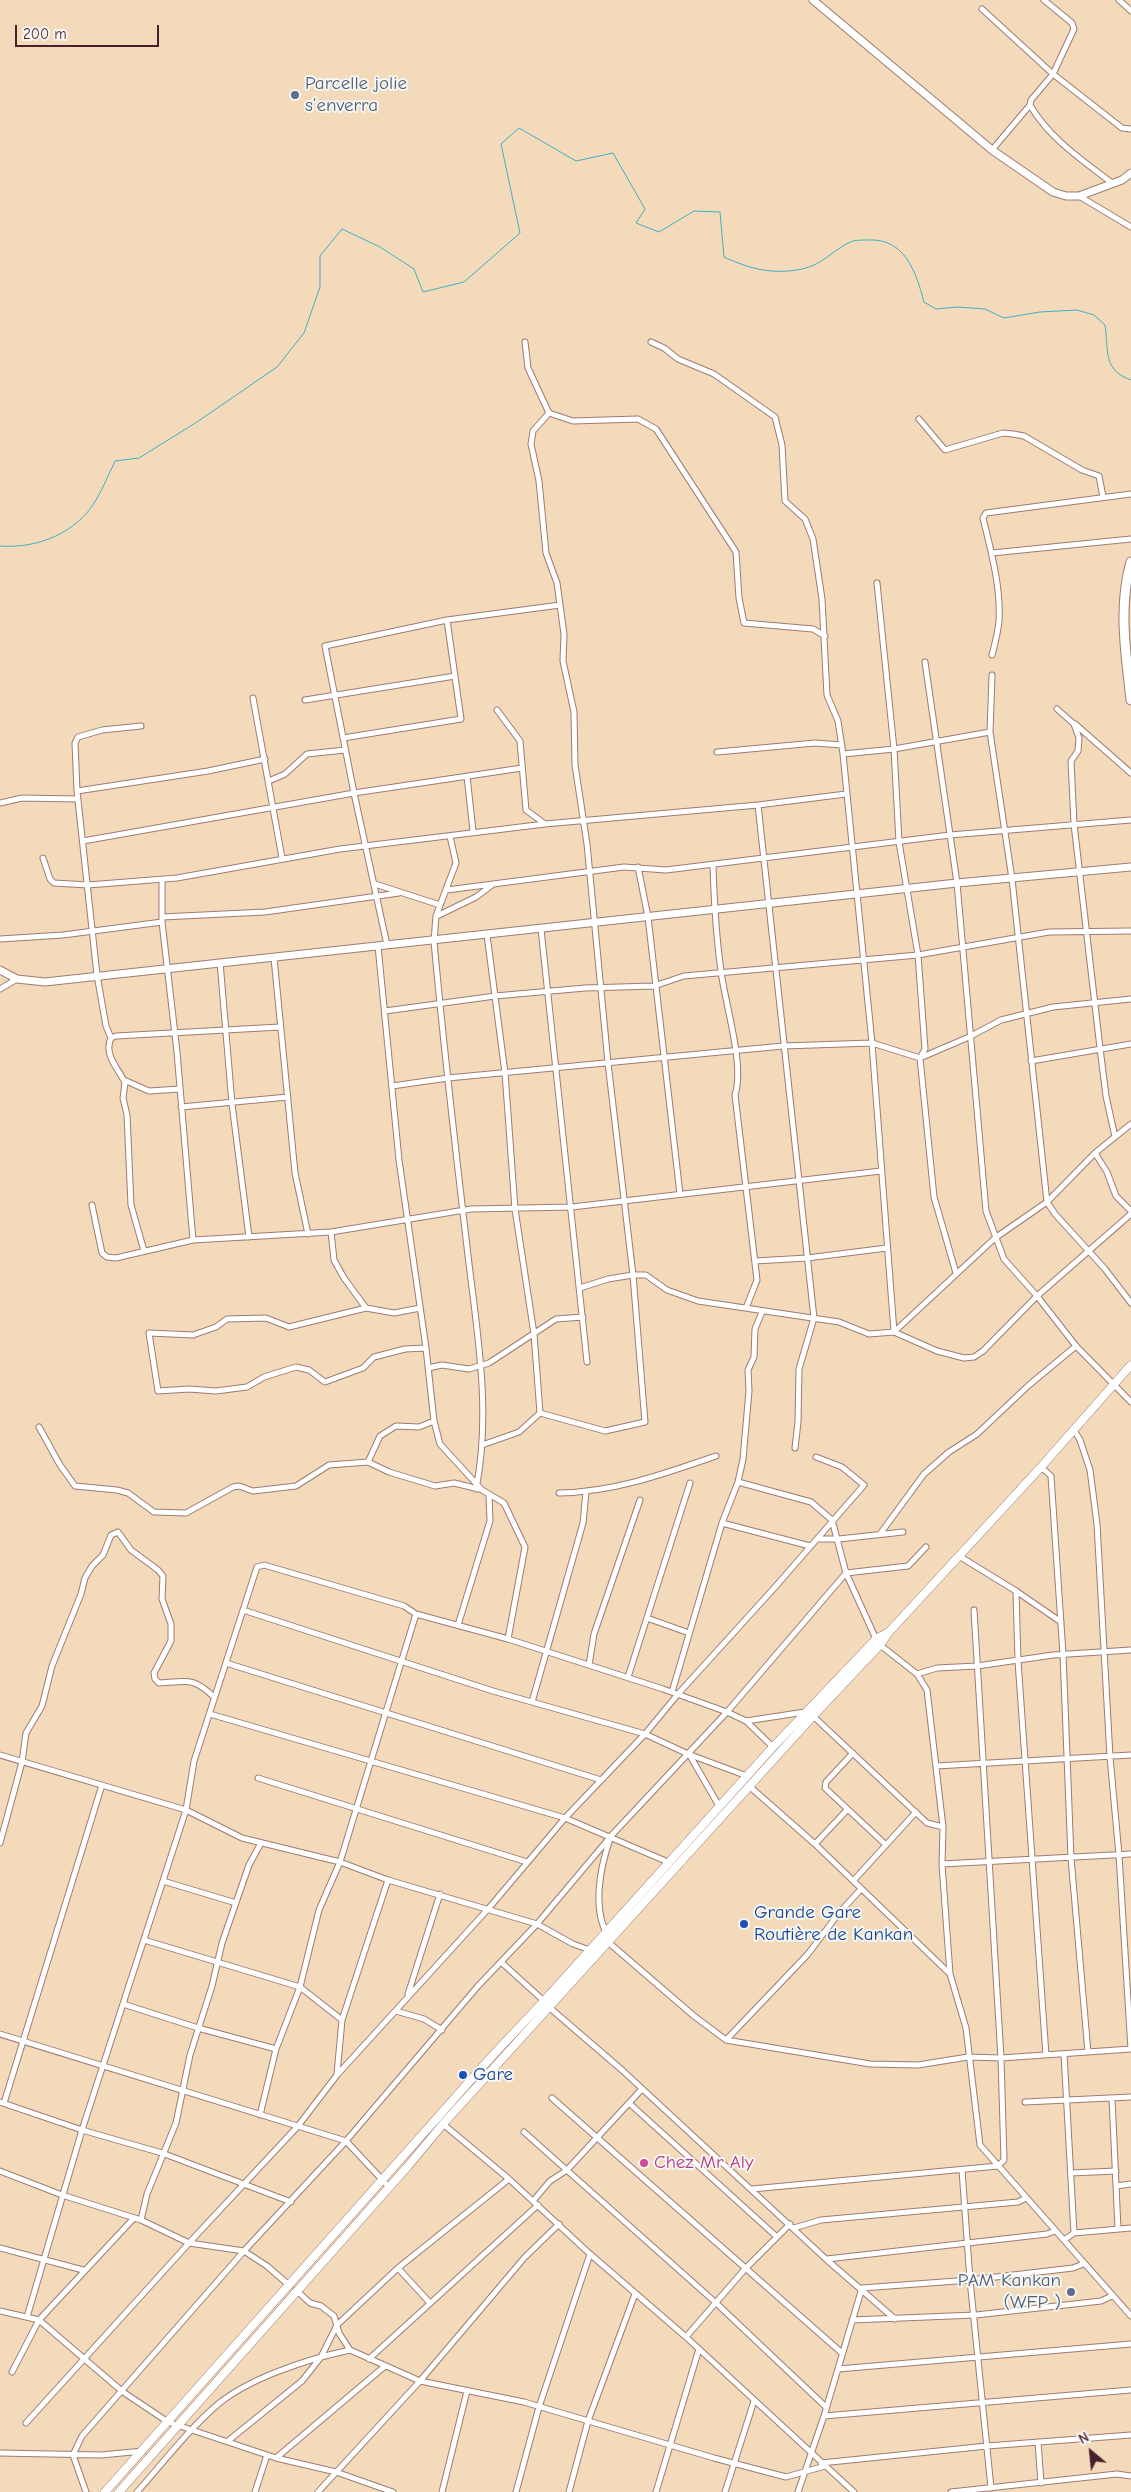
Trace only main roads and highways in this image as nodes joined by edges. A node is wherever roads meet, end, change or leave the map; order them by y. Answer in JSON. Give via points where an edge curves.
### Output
{"nodes":[{"id":1,"x":1131,"y":562,"type":"edge"},
{"id":2,"x":1128,"y":591,"type":"edge"},
{"id":3,"x":1129,"y":657,"type":"edge"},
{"id":4,"x":1131,"y":700,"type":"edge"},
{"id":5,"x":1131,"y":1364,"type":"edge"},
{"id":6,"x":809,"y":1714,"type":"junction"},
{"id":7,"x":439,"y":2121,"type":"junction"},
{"id":8,"x":105,"y":2492,"type":"edge"},
{"id":9,"x":119,"y":2492,"type":"edge"}],
"edges":[{"from":1,"to":2,"type":"highway"},
{"from":2,"to":3,"type":"highway"},
{"from":3,"to":4,"type":"highway"},
{"from":5,"to":6,"type":"main road","via":[[1041,1467]]},
{"from":6,"to":7,"type":"main road","via":[[749,1786],[550,2008]]},
{"from":6,"to":7,"type":"main road","via":[[773,1747],[668,1862]]},
{"from":7,"to":8,"type":"main road"},
{"from":7,"to":9,"type":"main road","via":[[389,2187]]}]}
